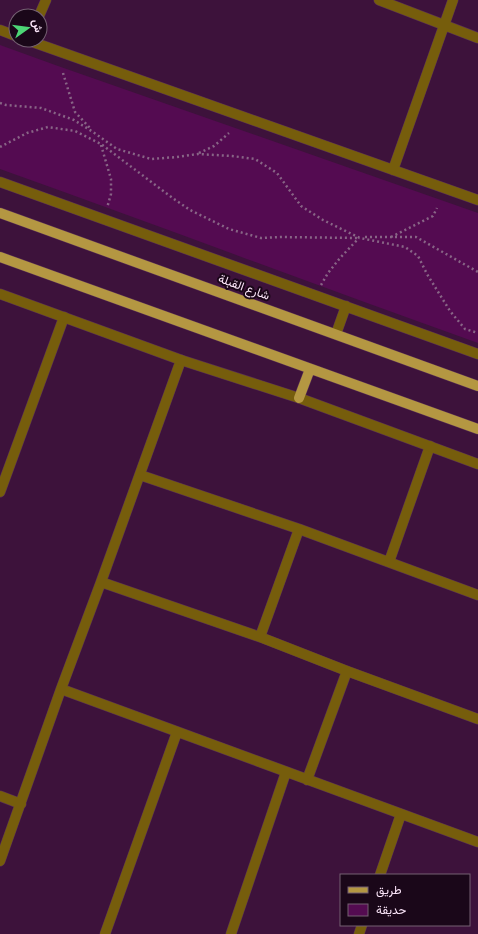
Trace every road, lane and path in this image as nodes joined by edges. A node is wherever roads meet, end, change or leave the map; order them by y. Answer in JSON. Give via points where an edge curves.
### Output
{"nodes":[{"id":1,"x":379,"y":0,"type":"edge"},
{"id":2,"x":453,"y":0,"type":"edge"},
{"id":3,"x":444,"y":24,"type":"junction"},
{"id":4,"x":478,"y":38,"type":"edge"},
{"id":5,"x":48,"y":47,"type":"edge"},
{"id":6,"x":63,"y":73,"type":"dead end"},
{"id":7,"x":0,"y":103,"type":"edge"},
{"id":8,"x":93,"y":132,"type":"junction"},
{"id":9,"x":229,"y":133,"type":"dead end"},
{"id":10,"x":101,"y":144,"type":"junction"},
{"id":11,"x":0,"y":147,"type":"edge"},
{"id":12,"x":198,"y":154,"type":"junction"},
{"id":13,"x":393,"y":170,"type":"junction"},
{"id":14,"x":0,"y":182,"type":"edge"},
{"id":15,"x":478,"y":200,"type":"edge"},
{"id":16,"x":437,"y":208,"type":"dead end"},
{"id":17,"x":0,"y":213,"type":"edge"},
{"id":18,"x":103,"y":219,"type":"junction"},
{"id":19,"x":391,"y":237,"type":"junction"},
{"id":20,"x":360,"y":238,"type":"junction"},
{"id":21,"x":0,"y":257,"type":"edge"},
{"id":22,"x":478,"y":272,"type":"edge"},
{"id":23,"x":0,"y":294,"type":"edge"},
{"id":24,"x":316,"y":295,"type":"junction"},
{"id":25,"x":346,"y":306,"type":"junction"},
{"id":26,"x":64,"y":318,"type":"junction"},
{"id":27,"x":478,"y":333,"type":"edge"},
{"id":28,"x":336,"y":334,"type":"junction"},
{"id":29,"x":478,"y":354,"type":"edge"},
{"id":30,"x":181,"y":360,"type":"junction"},
{"id":31,"x":310,"y":369,"type":"junction"},
{"id":32,"x":478,"y":386,"type":"edge"},
{"id":33,"x":299,"y":398,"type":"junction"},
{"id":34,"x":478,"y":429,"type":"edge"},
{"id":35,"x":430,"y":446,"type":"junction"},
{"id":36,"x":478,"y":464,"type":"edge"},
{"id":37,"x":140,"y":475,"type":"junction"},
{"id":38,"x":0,"y":492,"type":"edge"},
{"id":39,"x":299,"y":529,"type":"junction"},
{"id":40,"x":389,"y":562,"type":"junction"},
{"id":41,"x":101,"y":582,"type":"junction"},
{"id":42,"x":478,"y":595,"type":"edge"},
{"id":43,"x":260,"y":637,"type":"junction"},
{"id":44,"x":347,"y":671,"type":"junction"},
{"id":45,"x":61,"y":689,"type":"junction"},
{"id":46,"x":478,"y":719,"type":"edge"},
{"id":47,"x":177,"y":732,"type":"junction"},
{"id":48,"x":286,"y":772,"type":"junction"},
{"id":49,"x":307,"y":780,"type":"junction"},
{"id":50,"x":0,"y":796,"type":"edge"},
{"id":51,"x":21,"y":804,"type":"junction"},
{"id":52,"x":401,"y":814,"type":"junction"},
{"id":53,"x":478,"y":842,"type":"edge"},
{"id":54,"x":0,"y":861,"type":"edge"},
{"id":55,"x":380,"y":874,"type":"edge"},
{"id":56,"x":105,"y":934,"type":"edge"},
{"id":57,"x":231,"y":934,"type":"edge"}],
"edges":[{"from":1,"to":3,"type":"street"},
{"from":2,"to":3,"type":"street"},
{"from":3,"to":4,"type":"street"},
{"from":3,"to":13,"type":"street"},
{"from":5,"to":13,"type":"street"},
{"from":6,"to":8,"type":"path","via":[[75,112]]},
{"from":7,"to":8,"type":"path","via":[[41,108],[74,120]]},
{"from":8,"to":12,"type":"path","via":[[117,149],[151,159]]},
{"from":9,"to":12,"type":"path","via":[[214,146]]},
{"from":10,"to":11,"type":"path","via":[[75,131],[48,127],[27,133]]},
{"from":10,"to":18,"type":"path","via":[[111,179],[111,194]]},
{"from":10,"to":20,"type":"path","via":[[174,200],[229,229],[261,238]]},
{"from":12,"to":20,"type":"path","via":[[255,159],[277,173],[301,206]]},
{"from":13,"to":15,"type":"street"},
{"from":14,"to":18,"type":"street"},
{"from":16,"to":19,"type":"path","via":[[433,216]]},
{"from":17,"to":28,"type":"main road","name":"شارع القبلة"},
{"from":18,"to":24,"type":"street"},
{"from":19,"to":20,"type":"path"},
{"from":19,"to":22,"type":"path","via":[[416,237]]},
{"from":20,"to":24,"type":"path","via":[[328,273]]},
{"from":20,"to":27,"type":"path","via":[[405,247],[418,256],[450,311],[465,329]]},
{"from":21,"to":31,"type":"main road"},
{"from":23,"to":26,"type":"street"},
{"from":24,"to":25,"type":"street"},
{"from":25,"to":28,"type":"street"},
{"from":25,"to":29,"type":"street"},
{"from":26,"to":30,"type":"street"},
{"from":26,"to":38,"type":"street"},
{"from":28,"to":32,"type":"main road","name":"شارع القبلة"},
{"from":30,"to":33,"type":"street"},
{"from":30,"to":37,"type":"street"},
{"from":31,"to":33,"type":"main road"},
{"from":31,"to":34,"type":"main road"},
{"from":33,"to":35,"type":"street"},
{"from":35,"to":36,"type":"street"},
{"from":35,"to":40,"type":"street"},
{"from":37,"to":39,"type":"street"},
{"from":37,"to":41,"type":"street"},
{"from":39,"to":40,"type":"street"},
{"from":39,"to":43,"type":"street"},
{"from":40,"to":42,"type":"street"},
{"from":41,"to":43,"type":"street"},
{"from":41,"to":45,"type":"street"},
{"from":43,"to":44,"type":"street"},
{"from":44,"to":46,"type":"street"},
{"from":44,"to":49,"type":"street"},
{"from":45,"to":47,"type":"street"},
{"from":45,"to":51,"type":"street"},
{"from":47,"to":48,"type":"street"},
{"from":47,"to":56,"type":"street"},
{"from":48,"to":49,"type":"street"},
{"from":48,"to":57,"type":"street"},
{"from":49,"to":52,"type":"street"},
{"from":50,"to":51,"type":"street"},
{"from":51,"to":54,"type":"street"},
{"from":52,"to":53,"type":"street"},
{"from":52,"to":55,"type":"street"}]}
